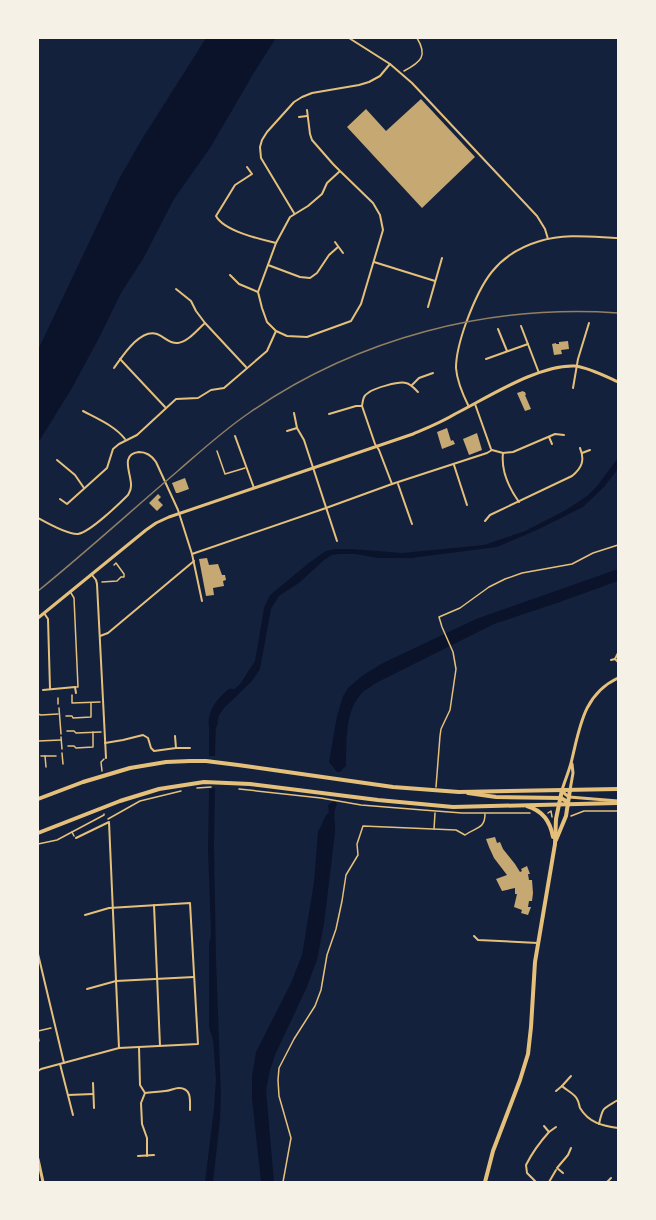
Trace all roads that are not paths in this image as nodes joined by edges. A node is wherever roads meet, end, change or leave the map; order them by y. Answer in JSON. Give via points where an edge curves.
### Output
{"nodes":[{"id":1,"x":349,"y":38,"type":"edge"},
{"id":2,"x":390,"y":64,"type":"junction"},
{"id":3,"x":307,"y":110,"type":"dead end"},
{"id":4,"x":307,"y":116,"type":"junction"},
{"id":5,"x":299,"y":117,"type":"dead end"},
{"id":6,"x":247,"y":167,"type":"dead end"},
{"id":7,"x":340,"y":171,"type":"junction"},
{"id":8,"x":294,"y":213,"type":"junction"},
{"id":9,"x":618,"y":238,"type":"edge"},
{"id":10,"x":548,"y":239,"type":"junction"},
{"id":11,"x":335,"y":242,"type":"dead end"},
{"id":12,"x":276,"y":243,"type":"junction"},
{"id":13,"x":338,"y":247,"type":"junction"},
{"id":14,"x":343,"y":253,"type":"dead end"},
{"id":15,"x":442,"y":258,"type":"dead end"},
{"id":16,"x":374,"y":262,"type":"junction"},
{"id":17,"x":268,"y":265,"type":"junction"},
{"id":18,"x":230,"y":275,"type":"dead end"},
{"id":19,"x":435,"y":281,"type":"junction"},
{"id":20,"x":177,"y":289,"type":"dead end"},
{"id":21,"x":258,"y":292,"type":"junction"},
{"id":22,"x":428,"y":307,"type":"dead end"},
{"id":23,"x":205,"y":323,"type":"junction"},
{"id":24,"x":590,"y":324,"type":"dead end"},
{"id":25,"x":521,"y":326,"type":"dead end"},
{"id":26,"x":498,"y":329,"type":"dead end"},
{"id":27,"x":276,"y":331,"type":"junction"},
{"id":28,"x":528,"y":344,"type":"junction"},
{"id":29,"x":507,"y":351,"type":"junction"},
{"id":30,"x":120,"y":359,"type":"junction"},
{"id":31,"x":486,"y":359,"type":"dead end"},
{"id":32,"x":577,"y":366,"type":"junction"},
{"id":33,"x":114,"y":368,"type":"dead end"},
{"id":34,"x":247,"y":368,"type":"junction"},
{"id":35,"x":433,"y":373,"type":"dead end"},
{"id":36,"x":539,"y":373,"type":"junction"},
{"id":37,"x":618,"y":382,"type":"edge"},
{"id":38,"x":412,"y":386,"type":"junction"},
{"id":39,"x":573,"y":388,"type":"dead end"},
{"id":40,"x":418,"y":392,"type":"dead end"},
{"id":41,"x":475,"y":404,"type":"junction"},
{"id":42,"x":362,"y":406,"type":"junction"},
{"id":43,"x":469,"y":407,"type":"junction"},
{"id":44,"x":166,"y":408,"type":"junction"},
{"id":45,"x":83,"y":411,"type":"dead end"},
{"id":46,"x":294,"y":412,"type":"dead end"},
{"id":47,"x":329,"y":414,"type":"dead end"},
{"id":48,"x":297,"y":428,"type":"junction"},
{"id":49,"x":287,"y":431,"type":"dead end"},
{"id":50,"x":564,"y":435,"type":"dead end"},
{"id":51,"x":235,"y":436,"type":"dead end"},
{"id":52,"x":549,"y":437,"type":"junction"},
{"id":53,"x":126,"y":440,"type":"junction"},
{"id":54,"x":244,"y":443,"type":"dead end"},
{"id":55,"x":552,"y":444,"type":"dead end"},
{"id":56,"x":238,"y":445,"type":"junction"},
{"id":57,"x":377,"y":447,"type":"junction"},
{"id":58,"x":580,"y":448,"type":"dead end"},
{"id":59,"x":492,"y":450,"type":"junction"},
{"id":60,"x":590,"y":450,"type":"dead end"},
{"id":61,"x":217,"y":451,"type":"dead end"},
{"id":62,"x":503,"y":453,"type":"junction"},
{"id":63,"x":582,"y":453,"type":"junction"},
{"id":64,"x":57,"y":460,"type":"dead end"},
{"id":65,"x":454,"y":465,"type":"junction"},
{"id":66,"x":246,"y":468,"type":"junction"},
{"id":67,"x":313,"y":468,"type":"junction"},
{"id":68,"x":398,"y":483,"type":"junction"},
{"id":69,"x":392,"y":484,"type":"junction"},
{"id":70,"x":84,"y":488,"type":"junction"},
{"id":71,"x":254,"y":488,"type":"junction"},
{"id":72,"x":60,"y":499,"type":"dead end"},
{"id":73,"x":519,"y":502,"type":"junction"},
{"id":74,"x":468,"y":505,"type":"dead end"},
{"id":75,"x":326,"y":508,"type":"junction"},
{"id":76,"x":179,"y":513,"type":"junction"},
{"id":77,"x":38,"y":518,"type":"edge"},
{"id":78,"x":485,"y":521,"type":"dead end"},
{"id":79,"x":412,"y":524,"type":"dead end"},
{"id":80,"x":337,"y":541,"type":"dead end"},
{"id":81,"x":192,"y":554,"type":"junction"},
{"id":82,"x":194,"y":561,"type":"junction"},
{"id":83,"x":92,"y":574,"type":"junction"},
{"id":84,"x":71,"y":592,"type":"junction"},
{"id":85,"x":202,"y":601,"type":"dead end"},
{"id":86,"x":44,"y":612,"type":"junction"},
{"id":87,"x":38,"y":618,"type":"edge"},
{"id":88,"x":99,"y":636,"type":"junction"},
{"id":89,"x":618,"y":653,"type":"edge"},
{"id":90,"x":615,"y":660,"type":"edge"},
{"id":91,"x":618,"y":678,"type":"edge"},
{"id":92,"x":75,"y":687,"type":"junction"},
{"id":93,"x":50,"y":689,"type":"junction"},
{"id":94,"x":43,"y":690,"type":"dead end"},
{"id":95,"x":76,"y":693,"type":"road end"},
{"id":96,"x":176,"y":736,"type":"dead end"},
{"id":97,"x":105,"y":743,"type":"junction"},
{"id":98,"x":190,"y":747,"type":"dead end"},
{"id":99,"x":176,"y":748,"type":"junction"},
{"id":100,"x":106,"y":758,"type":"dead end"},
{"id":101,"x":572,"y":762,"type":"junction"},
{"id":102,"x":618,"y":789,"type":"edge"},
{"id":103,"x":562,"y":790,"type":"junction"},
{"id":104,"x":570,"y":790,"type":"junction"},
{"id":105,"x":459,"y":792,"type":"junction"},
{"id":106,"x":569,"y":796,"type":"junction"},
{"id":107,"x":561,"y":798,"type":"junction"},
{"id":108,"x":38,"y":799,"type":"edge"},
{"id":109,"x":618,"y":802,"type":"edge"},
{"id":110,"x":559,"y":805,"type":"junction"},
{"id":111,"x":568,"y":805,"type":"junction"},
{"id":112,"x":524,"y":806,"type":"junction"},
{"id":113,"x":38,"y":833,"type":"edge"},
{"id":114,"x":76,"y":838,"type":"road end"},
{"id":115,"x":555,"y":844,"type":"junction"},
{"id":116,"x":154,"y":905,"type":"junction"},
{"id":117,"x":113,"y":908,"type":"junction"},
{"id":118,"x":85,"y":915,"type":"dead end"},
{"id":119,"x":474,"y":936,"type":"dead end"},
{"id":120,"x":538,"y":943,"type":"junction"},
{"id":121,"x":38,"y":954,"type":"edge"},
{"id":122,"x":194,"y":977,"type":"junction"},
{"id":123,"x":157,"y":979,"type":"junction"},
{"id":124,"x":116,"y":981,"type":"junction"},
{"id":125,"x":87,"y":989,"type":"dead end"},
{"id":126,"x":160,"y":1046,"type":"junction"},
{"id":127,"x":139,"y":1047,"type":"junction"},
{"id":128,"x":119,"y":1048,"type":"junction"},
{"id":129,"x":64,"y":1063,"type":"junction"},
{"id":130,"x":60,"y":1064,"type":"junction"},
{"id":131,"x":38,"y":1070,"type":"edge"},
{"id":132,"x":571,"y":1076,"type":"dead end"},
{"id":133,"x":93,"y":1083,"type":"dead end"},
{"id":134,"x":562,"y":1086,"type":"junction"},
{"id":135,"x":556,"y":1091,"type":"dead end"},
{"id":136,"x":145,"y":1093,"type":"junction"},
{"id":137,"x":93,"y":1094,"type":"junction"},
{"id":138,"x":68,"y":1095,"type":"junction"},
{"id":139,"x":190,"y":1098,"type":"junction"},
{"id":140,"x":196,"y":1098,"type":"dead end"},
{"id":141,"x":618,"y":1100,"type":"edge"},
{"id":142,"x":94,"y":1108,"type":"dead end"},
{"id":143,"x":190,"y":1110,"type":"dead end"},
{"id":144,"x":73,"y":1115,"type":"dead end"},
{"id":145,"x":599,"y":1124,"type":"junction"},
{"id":146,"x":544,"y":1126,"type":"dead end"},
{"id":147,"x":556,"y":1127,"type":"dead end"},
{"id":148,"x":618,"y":1128,"type":"edge"},
{"id":149,"x":549,"y":1132,"type":"junction"},
{"id":150,"x":571,"y":1148,"type":"dead end"},
{"id":151,"x":154,"y":1155,"type":"dead end"},
{"id":152,"x":138,"y":1156,"type":"dead end"},
{"id":153,"x":147,"y":1156,"type":"junction"},
{"id":154,"x":38,"y":1159,"type":"edge"},
{"id":155,"x":557,"y":1168,"type":"junction"},
{"id":156,"x":39,"y":1170,"type":"edge"},
{"id":157,"x":563,"y":1173,"type":"dead end"},
{"id":158,"x":611,"y":1178,"type":"dead end"},
{"id":159,"x":43,"y":1182,"type":"edge"},
{"id":160,"x":484,"y":1182,"type":"edge"},
{"id":161,"x":536,"y":1182,"type":"edge"},
{"id":162,"x":549,"y":1182,"type":"edge"},
{"id":163,"x":607,"y":1182,"type":"edge"}],
"edges":[{"from":1,"to":2,"type":"street"},
{"from":2,"to":8,"type":"street","via":[[380,76],[359,86],[302,97],[267,132],[260,147],[261,158]]},
{"from":2,"to":10,"type":"street","via":[[537,216]]},
{"from":3,"to":4,"type":"street"},
{"from":4,"to":5,"type":"street"},
{"from":4,"to":7,"type":"street","via":[[312,140]]},
{"from":6,"to":12,"type":"street","via":[[252,174],[235,185],[216,216],[220,223]]},
{"from":7,"to":8,"type":"street","via":[[322,194]]},
{"from":7,"to":16,"type":"street","via":[[380,215],[383,230]]},
{"from":8,"to":12,"type":"street"},
{"from":9,"to":10,"type":"street"},
{"from":10,"to":43,"type":"street","via":[[514,252],[496,266],[480,287],[457,352],[456,369]]},
{"from":11,"to":13,"type":"street"},
{"from":12,"to":17,"type":"street"},
{"from":13,"to":14,"type":"street"},
{"from":13,"to":17,"type":"street","via":[[310,278]]},
{"from":15,"to":19,"type":"street"},
{"from":16,"to":19,"type":"street"},
{"from":16,"to":27,"type":"street","via":[[361,304],[351,321],[306,338]]},
{"from":17,"to":21,"type":"street"},
{"from":18,"to":21,"type":"street","via":[[239,284]]},
{"from":19,"to":22,"type":"street"},
{"from":20,"to":23,"type":"street"},
{"from":21,"to":27,"type":"street","via":[[267,322]]},
{"from":23,"to":30,"type":"street","via":[[178,343],[149,333]]},
{"from":23,"to":34,"type":"street"},
{"from":24,"to":32,"type":"street"},
{"from":25,"to":28,"type":"street"},
{"from":26,"to":29,"type":"street"},
{"from":27,"to":34,"type":"street","via":[[267,351]]},
{"from":28,"to":29,"type":"street"},
{"from":28,"to":36,"type":"street"},
{"from":29,"to":31,"type":"street"},
{"from":30,"to":33,"type":"street"},
{"from":30,"to":44,"type":"street"},
{"from":32,"to":36,"type":"street"},
{"from":32,"to":37,"type":"street"},
{"from":32,"to":39,"type":"street"},
{"from":34,"to":44,"type":"street","via":[[224,388],[198,398],[176,399]]},
{"from":35,"to":38,"type":"street","via":[[419,378]]},
{"from":36,"to":41,"type":"street"},
{"from":38,"to":40,"type":"street"},
{"from":38,"to":42,"type":"street","via":[[405,382],[369,392]]},
{"from":41,"to":43,"type":"street"},
{"from":41,"to":59,"type":"street"},
{"from":42,"to":47,"type":"street"},
{"from":42,"to":57,"type":"street"},
{"from":43,"to":57,"type":"street"},
{"from":44,"to":53,"type":"street"},
{"from":45,"to":53,"type":"street","via":[[114,428]]},
{"from":46,"to":48,"type":"street"},
{"from":48,"to":49,"type":"street"},
{"from":48,"to":67,"type":"street"},
{"from":50,"to":52,"type":"street"},
{"from":51,"to":56,"type":"street"},
{"from":52,"to":55,"type":"street"},
{"from":52,"to":62,"type":"street"},
{"from":53,"to":70,"type":"street","via":[[113,449],[107,468]]},
{"from":54,"to":56,"type":"street"},
{"from":56,"to":66,"type":"street"},
{"from":57,"to":67,"type":"street"},
{"from":57,"to":69,"type":"street"},
{"from":58,"to":63,"type":"street"},
{"from":59,"to":62,"type":"street"},
{"from":59,"to":65,"type":"street"},
{"from":60,"to":63,"type":"street"},
{"from":61,"to":66,"type":"lane","via":[[225,474]]},
{"from":62,"to":73,"type":"street","via":[[502,465]]},
{"from":63,"to":73,"type":"street","via":[[581,466],[572,476]]},
{"from":64,"to":70,"type":"street"},
{"from":65,"to":68,"type":"street"},
{"from":65,"to":74,"type":"street"},
{"from":66,"to":71,"type":"street"},
{"from":67,"to":71,"type":"street"},
{"from":67,"to":75,"type":"street"},
{"from":68,"to":69,"type":"street"},
{"from":68,"to":79,"type":"street"},
{"from":69,"to":75,"type":"street"},
{"from":70,"to":72,"type":"street","via":[[67,504]]},
{"from":71,"to":76,"type":"street"},
{"from":73,"to":78,"type":"street"},
{"from":75,"to":80,"type":"street"},
{"from":75,"to":81,"type":"street"},
{"from":76,"to":77,"type":"street","via":[[152,456],[137,452],[127,465],[130,492],[88,530],[69,532]]},
{"from":76,"to":81,"type":"street"},
{"from":76,"to":83,"type":"street","via":[[156,523]]},
{"from":81,"to":82,"type":"street"},
{"from":82,"to":85,"type":"street"},
{"from":82,"to":88,"type":"street"},
{"from":83,"to":84,"type":"street"},
{"from":83,"to":88,"type":"street","via":[[97,581]]},
{"from":84,"to":86,"type":"street"},
{"from":84,"to":92,"type":"lane"},
{"from":86,"to":87,"type":"street"},
{"from":86,"to":93,"type":"street","via":[[48,620]]},
{"from":88,"to":97,"type":"street"},
{"from":89,"to":90,"type":"street"},
{"from":91,"to":101,"type":"street","via":[[600,690],[585,711]]},
{"from":92,"to":93,"type":"street"},
{"from":92,"to":95,"type":"street"},
{"from":93,"to":94,"type":"street"},
{"from":96,"to":99,"type":"street"},
{"from":97,"to":99,"type":"street","via":[[143,735],[154,751]]},
{"from":97,"to":100,"type":"street"},
{"from":98,"to":99,"type":"street"},
{"from":101,"to":103,"type":"street"},
{"from":101,"to":104,"type":"street"},
{"from":102,"to":104,"type":"main road"},
{"from":103,"to":104,"type":"main road"},
{"from":103,"to":105,"type":"main road"},
{"from":103,"to":106,"type":"street"},
{"from":103,"to":107,"type":"main road"},
{"from":104,"to":106,"type":"main road"},
{"from":105,"to":107,"type":"main road"},
{"from":105,"to":108,"type":"main road","via":[[190,761],[130,768]]},
{"from":106,"to":109,"type":"street"},
{"from":106,"to":111,"type":"main road"},
{"from":107,"to":110,"type":"main road"},
{"from":107,"to":111,"type":"main road"},
{"from":109,"to":111,"type":"main road"},
{"from":110,"to":111,"type":"main road"},
{"from":110,"to":112,"type":"main road"},
{"from":110,"to":115,"type":"main road"},
{"from":111,"to":115,"type":"main road"},
{"from":112,"to":113,"type":"main road","via":[[428,805],[204,782],[159,789]]},
{"from":112,"to":115,"type":"main road","via":[[547,820]]},
{"from":114,"to":117,"type":"street","via":[[109,822]]},
{"from":115,"to":120,"type":"main road"},
{"from":116,"to":117,"type":"street"},
{"from":116,"to":122,"type":"street","via":[[190,903]]},
{"from":116,"to":123,"type":"street"},
{"from":117,"to":118,"type":"street"},
{"from":117,"to":124,"type":"street"},
{"from":119,"to":120,"type":"street","via":[[478,940]]},
{"from":120,"to":160,"type":"main road","via":[[526,1061]]},
{"from":121,"to":129,"type":"street"},
{"from":122,"to":123,"type":"street"},
{"from":122,"to":126,"type":"street","via":[[198,1044]]},
{"from":123,"to":124,"type":"street"},
{"from":123,"to":126,"type":"street"},
{"from":124,"to":125,"type":"street"},
{"from":124,"to":128,"type":"street"},
{"from":126,"to":127,"type":"street"},
{"from":127,"to":128,"type":"street"},
{"from":127,"to":136,"type":"street","via":[[140,1085]]},
{"from":128,"to":129,"type":"street"},
{"from":129,"to":130,"type":"street"},
{"from":130,"to":131,"type":"street"},
{"from":130,"to":138,"type":"street"},
{"from":132,"to":134,"type":"street"},
{"from":133,"to":137,"type":"street"},
{"from":134,"to":135,"type":"street"},
{"from":134,"to":145,"type":"street","via":[[578,1099],[588,1118]]},
{"from":136,"to":139,"type":"street","via":[[178,1088],[186,1090]]},
{"from":136,"to":153,"type":"street","via":[[141,1103]]},
{"from":137,"to":138,"type":"street"},
{"from":137,"to":142,"type":"street"},
{"from":138,"to":144,"type":"street"},
{"from":139,"to":140,"type":"street"},
{"from":139,"to":143,"type":"street"},
{"from":141,"to":145,"type":"street","via":[[604,1108]]},
{"from":145,"to":148,"type":"street"},
{"from":146,"to":149,"type":"street"},
{"from":147,"to":149,"type":"street"},
{"from":149,"to":161,"type":"street","via":[[526,1164],[527,1173]]},
{"from":150,"to":155,"type":"street"},
{"from":151,"to":153,"type":"street"},
{"from":152,"to":153,"type":"street"},
{"from":154,"to":156,"type":"street"},
{"from":155,"to":157,"type":"street"},
{"from":155,"to":162,"type":"street"},
{"from":156,"to":159,"type":"street"},
{"from":158,"to":163,"type":"street"}]}
